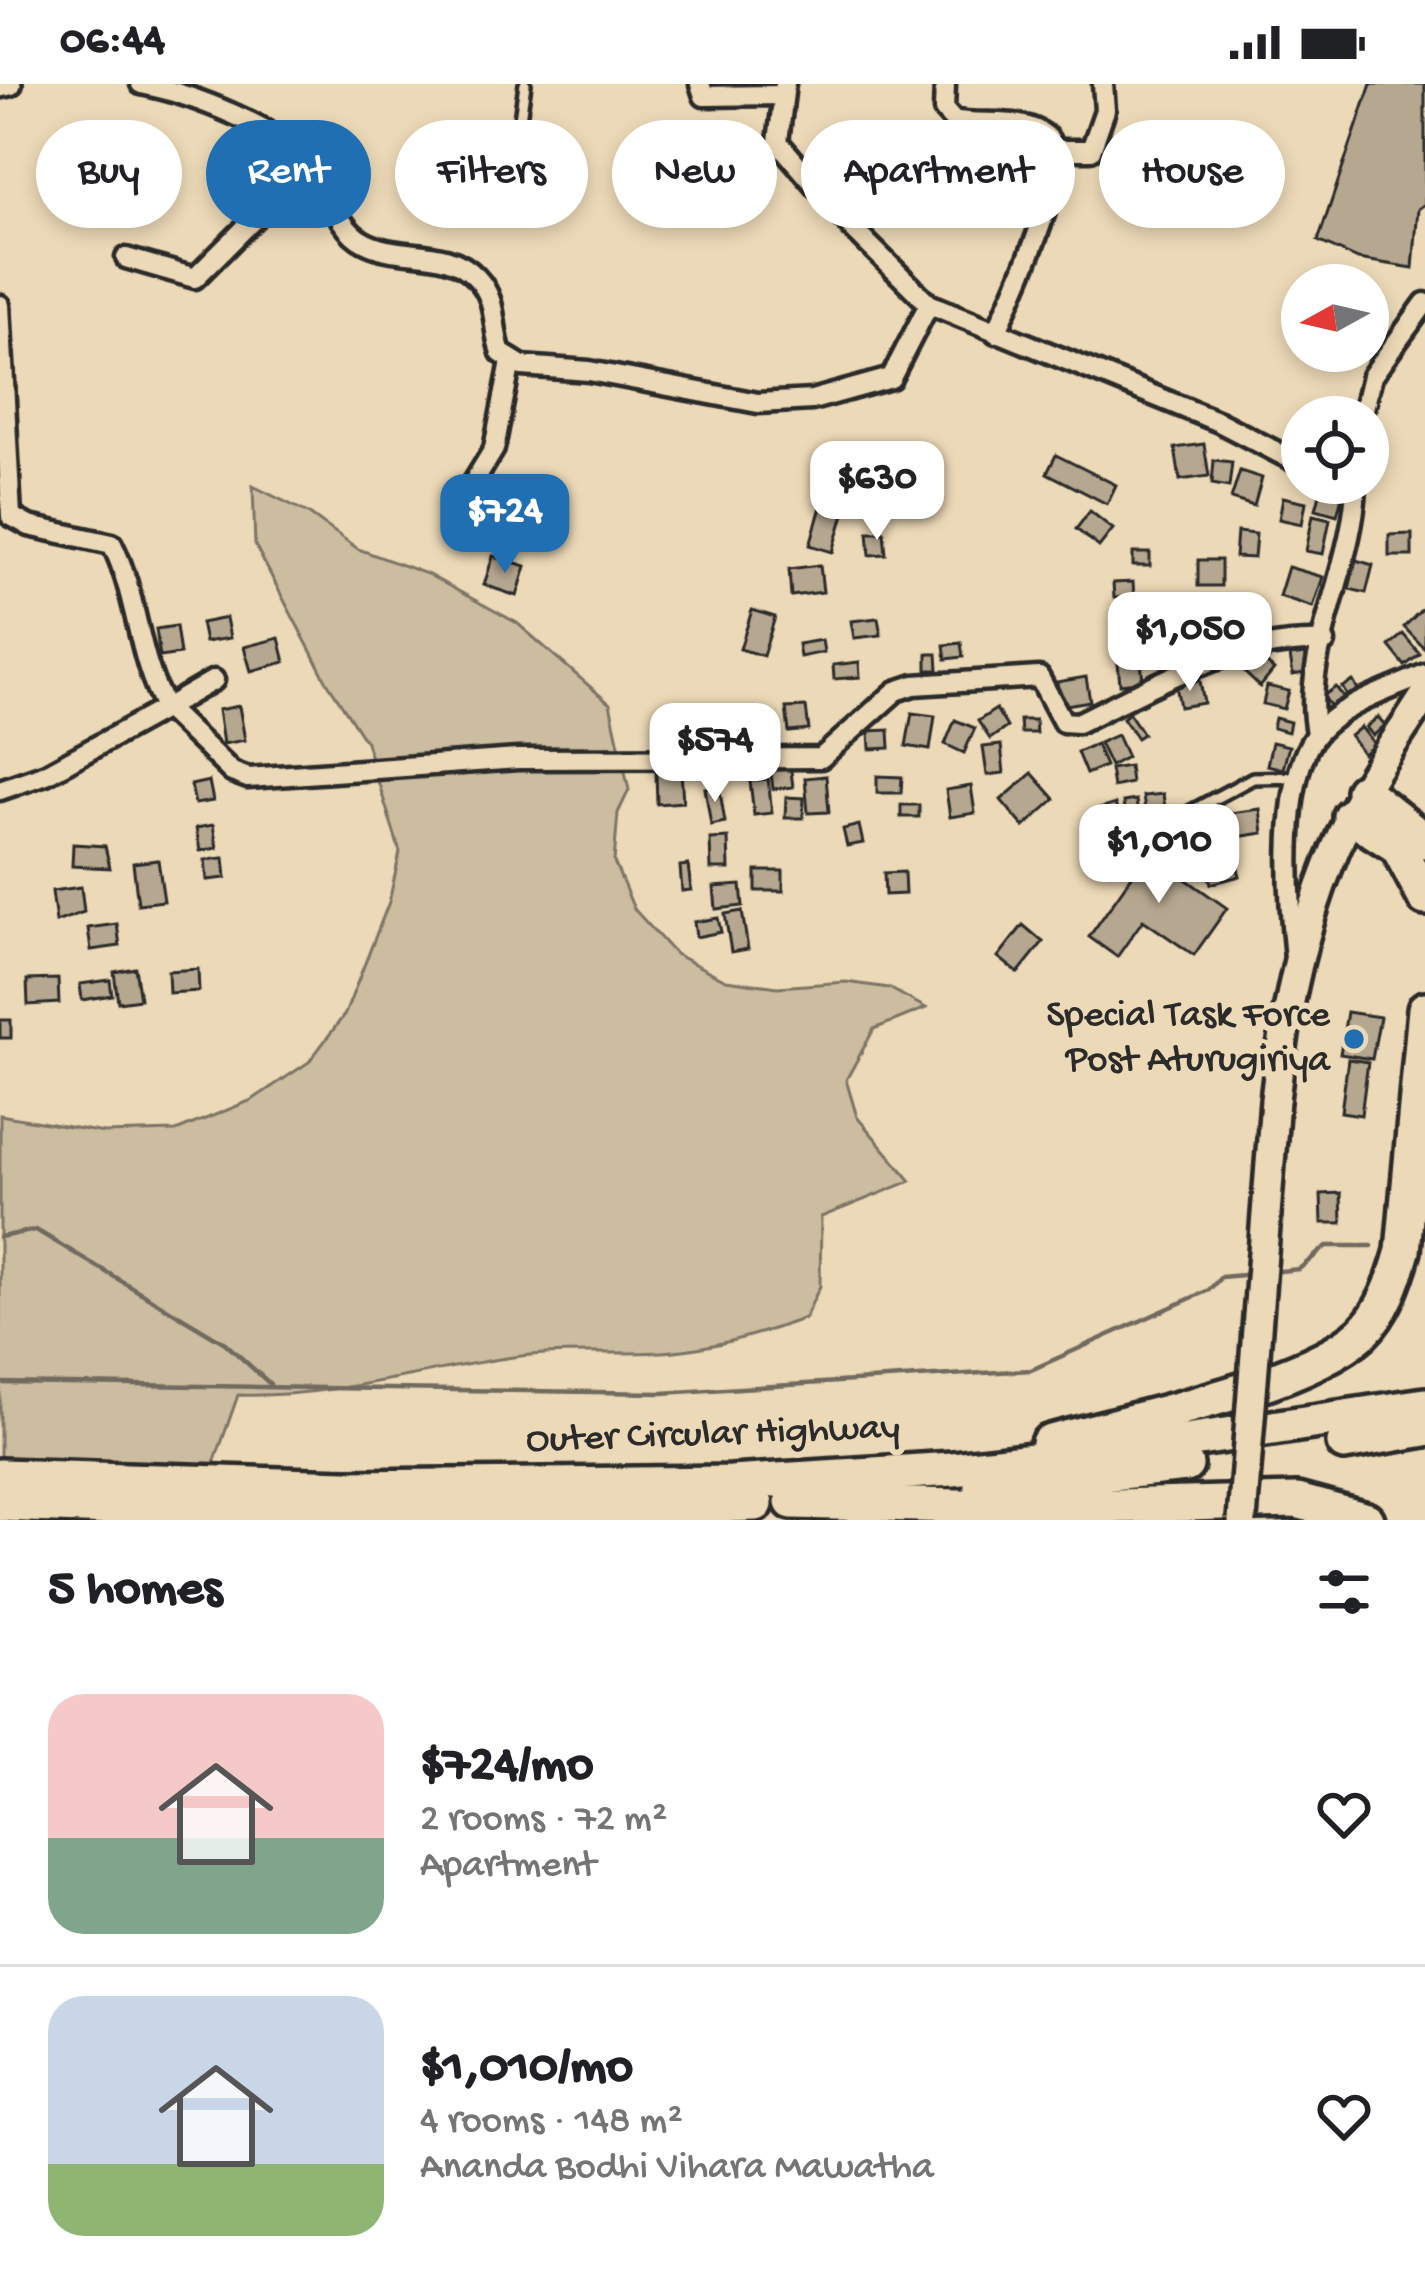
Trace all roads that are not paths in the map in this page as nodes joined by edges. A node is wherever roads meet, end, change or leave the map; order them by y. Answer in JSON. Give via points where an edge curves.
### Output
{"nodes":[{"id":1,"x":10,"y":84,"type":"edge"},
{"id":2,"x":141,"y":84,"type":"edge"},
{"id":3,"x":525,"y":84,"type":"edge"},
{"id":4,"x":700,"y":84,"type":"edge"},
{"id":5,"x":945,"y":84,"type":"edge"},
{"id":6,"x":1102,"y":84,"type":"edge"},
{"id":7,"x":0,"y":86,"type":"edge"},
{"id":8,"x":784,"y":89,"type":"edge"},
{"id":9,"x":236,"y":120,"type":"edge"},
{"id":10,"x":520,"y":120,"type":"edge"},
{"id":11,"x":953,"y":120,"type":"edge"},
{"id":12,"x":1075,"y":151,"type":"edge"},
{"id":13,"x":245,"y":228,"type":"edge"},
{"id":14,"x":350,"y":228,"type":"edge"},
{"id":15,"x":1039,"y":228,"type":"edge"},
{"id":16,"x":126,"y":258,"type":"dead end"},
{"id":17,"x":1425,"y":303,"type":"edge"},
{"id":18,"x":929,"y":304,"type":"junction"},
{"id":19,"x":0,"y":305,"type":"edge"},
{"id":20,"x":996,"y":333,"type":"junction"},
{"id":21,"x":506,"y":357,"type":"junction"},
{"id":22,"x":1367,"y":396,"type":"edge"},
{"id":23,"x":1281,"y":454,"type":"edge"},
{"id":24,"x":461,"y":503,"type":"dead end"},
{"id":25,"x":1354,"y":504,"type":"edge"},
{"id":26,"x":1325,"y":642,"type":"junction"},
{"id":27,"x":1425,"y":674,"type":"edge"},
{"id":28,"x":214,"y":680,"type":"dead end"},
{"id":29,"x":1425,"y":694,"type":"edge"},
{"id":30,"x":166,"y":708,"type":"junction"},
{"id":31,"x":1316,"y":733,"type":"junction"},
{"id":32,"x":1298,"y":777,"type":"junction"},
{"id":33,"x":0,"y":790,"type":"edge"},
{"id":34,"x":1357,"y":803,"type":"junction"},
{"id":35,"x":1122,"y":836,"type":"dead end"},
{"id":36,"x":1425,"y":841,"type":"edge"},
{"id":37,"x":1425,"y":898,"type":"edge"},
{"id":38,"x":1295,"y":963,"type":"junction"},
{"id":39,"x":1425,"y":1009,"type":"edge"},
{"id":40,"x":1425,"y":1405,"type":"edge"},
{"id":41,"x":1425,"y":1429,"type":"edge"},
{"id":42,"x":953,"y":1469,"type":"junction"},
{"id":43,"x":0,"y":1476,"type":"edge"},
{"id":44,"x":792,"y":1502,"type":"junction"},
{"id":45,"x":0,"y":1504,"type":"edge"},
{"id":46,"x":1242,"y":1520,"type":"edge"},
{"id":47,"x":1367,"y":1520,"type":"edge"}],
"edges":[{"from":1,"to":7,"type":"street"},
{"from":2,"to":9,"type":"street","via":[[192,94]]},
{"from":3,"to":10,"type":"lane"},
{"from":4,"to":8,"type":"street","via":[[704,96]]},
{"from":5,"to":11,"type":"street","via":[[944,110]]},
{"from":6,"to":12,"type":"street","via":[[1105,110],[1090,151]]},
{"from":8,"to":18,"type":"street","via":[[778,142]]},
{"from":13,"to":16,"type":"street","via":[[195,278]]},
{"from":14,"to":21,"type":"street","via":[[363,242],[434,254],[475,274],[497,309]]},
{"from":15,"to":20,"type":"street"},
{"from":17,"to":22,"type":"street","via":[[1372,376]]},
{"from":18,"to":20,"type":"street"},
{"from":18,"to":21,"type":"street","via":[[891,378],[812,400],[758,403]]},
{"from":19,"to":30,"type":"street","via":[[11,516],[112,544]]},
{"from":20,"to":23,"type":"street"},
{"from":21,"to":24,"type":"street","via":[[494,449]]},
{"from":25,"to":26,"type":"street"},
{"from":26,"to":30,"type":"street","via":[[1286,640],[1210,658],[1078,723],[1064,722],[1039,677],[914,685],[896,691],[821,758],[518,759],[248,778]]},
{"from":26,"to":31,"type":"street","via":[[1316,672]]},
{"from":27,"to":31,"type":"street"},
{"from":28,"to":30,"type":"street"},
{"from":29,"to":34,"type":"main road"},
{"from":30,"to":33,"type":"street","via":[[46,774]]},
{"from":31,"to":32,"type":"street"},
{"from":32,"to":35,"type":"lane","via":[[1253,778],[1169,823]]},
{"from":32,"to":38,"type":"street","via":[[1288,872]]},
{"from":34,"to":36,"type":"highway"},
{"from":34,"to":37,"type":"highway","via":[[1399,847]]},
{"from":34,"to":38,"type":"main road"},
{"from":38,"to":46,"type":"main road","bridge":true,"via":[[1275,1100]]},
{"from":39,"to":42,"type":"highway","via":[[1403,1251],[1366,1329],[1282,1375]]},
{"from":40,"to":42,"type":"highway","name":"Outer Circular Highway"},
{"from":41,"to":44,"type":"highway","name":"Outer Circular Highway","via":[[1071,1480]]},
{"from":42,"to":43,"type":"highway","name":"Outer Circular Highway","via":[[731,1484]]},
{"from":44,"to":45,"type":"highway","name":"Outer Circular Highway","via":[[355,1517]]},
{"from":44,"to":47,"type":"highway","via":[[1046,1508],[1298,1501]]}]}
